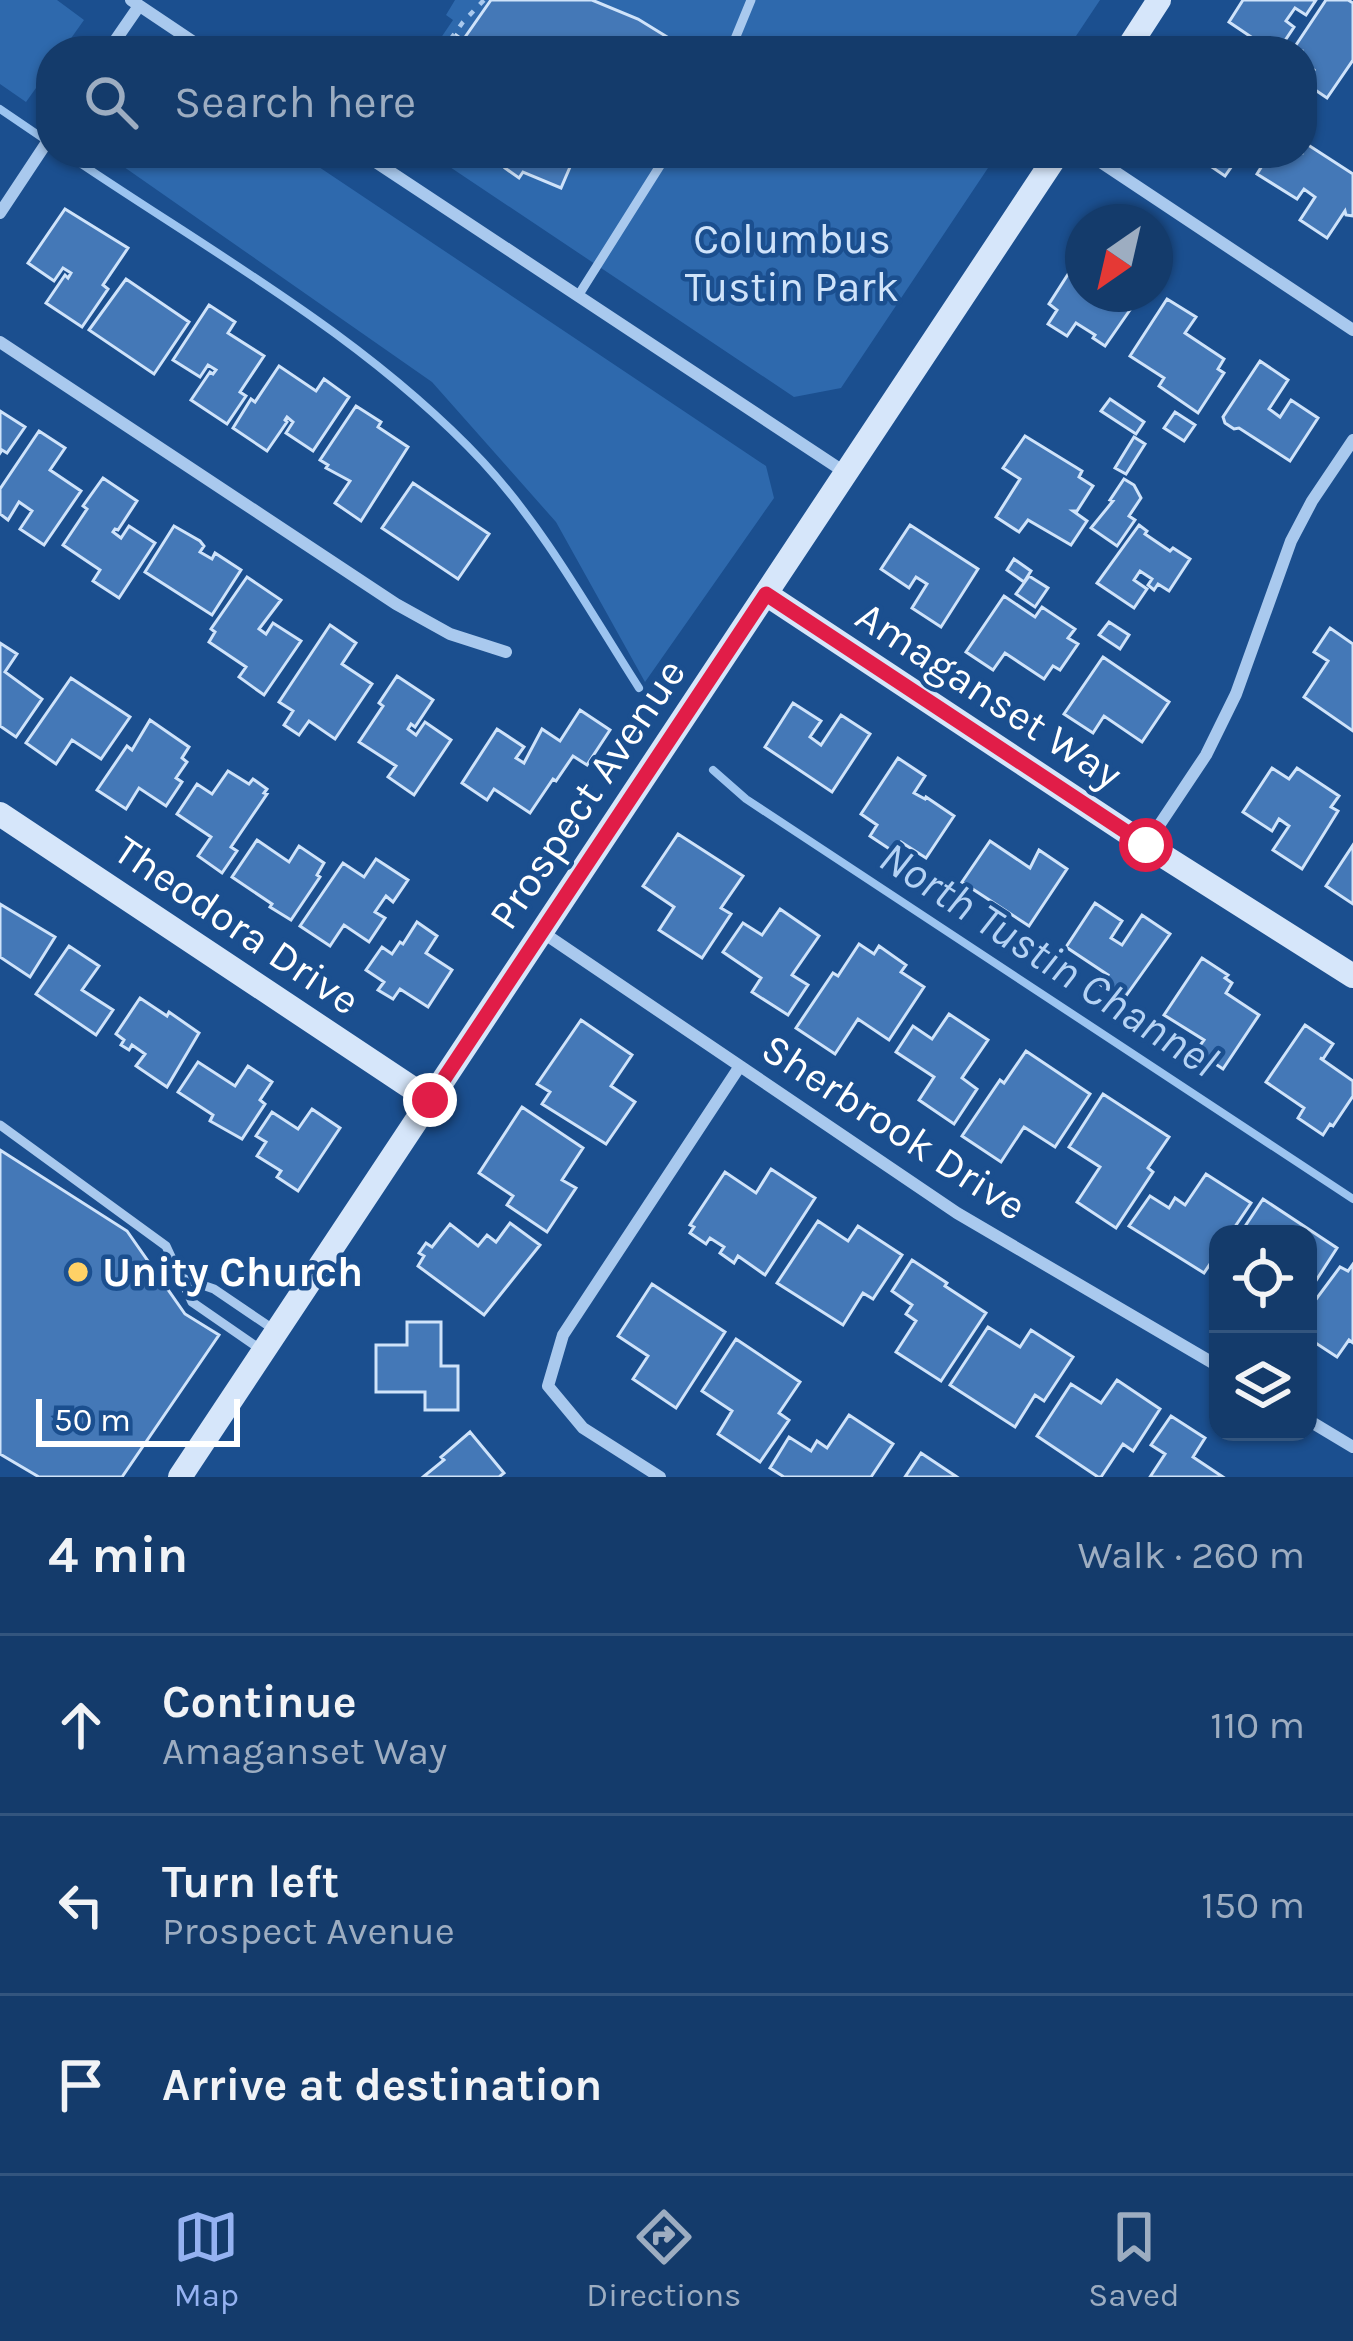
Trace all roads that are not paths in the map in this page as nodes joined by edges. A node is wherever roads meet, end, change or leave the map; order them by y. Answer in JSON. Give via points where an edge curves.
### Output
{"nodes":[{"id":1,"x":751,"y":0,"type":"edge"},
{"id":2,"x":1160,"y":0,"type":"edge"},
{"id":3,"x":135,"y":3,"type":"edge"},
{"id":4,"x":117,"y":36,"type":"edge"},
{"id":5,"x":184,"y":36,"type":"edge"},
{"id":6,"x":736,"y":36,"type":"edge"},
{"id":7,"x":1136,"y":36,"type":"edge"},
{"id":8,"x":36,"y":159,"type":"edge"},
{"id":9,"x":385,"y":168,"type":"edge"},
{"id":10,"x":659,"y":168,"type":"edge"},
{"id":11,"x":1048,"y":168,"type":"edge"},
{"id":12,"x":1110,"y":168,"type":"edge"},
{"id":13,"x":0,"y":213,"type":"edge"},
{"id":14,"x":578,"y":296,"type":"junction"},
{"id":15,"x":1353,"y":330,"type":"edge"},
{"id":16,"x":0,"y":342,"type":"edge"},
{"id":17,"x":1353,"y":440,"type":"edge"},
{"id":18,"x":846,"y":473,"type":"junction"},
{"id":19,"x":766,"y":594,"type":"junction"},
{"id":20,"x":506,"y":652,"type":"dead end"},
{"id":21,"x":0,"y":814,"type":"edge"},
{"id":22,"x":1146,"y":845,"type":"junction"},
{"id":23,"x":542,"y":932,"type":"junction"},
{"id":24,"x":1353,"y":976,"type":"edge"},
{"id":25,"x":740,"y":1066,"type":"junction"},
{"id":26,"x":430,"y":1100,"type":"junction"},
{"id":27,"x":0,"y":1124,"type":"edge"},
{"id":28,"x":182,"y":1278,"type":"junction"},
{"id":29,"x":270,"y":1341,"type":"junction"},
{"id":30,"x":1209,"y":1361,"type":"edge"},
{"id":31,"x":1317,"y":1425,"type":"edge"},
{"id":32,"x":1353,"y":1447,"type":"edge"},
{"id":33,"x":181,"y":1477,"type":"edge"},
{"id":34,"x":660,"y":1477,"type":"edge"}],
"edges":[{"from":1,"to":6,"type":"lane"},
{"from":2,"to":7,"type":"main road"},
{"from":3,"to":4,"type":"street"},
{"from":3,"to":5,"type":"street"},
{"from":8,"to":13,"type":"street"},
{"from":9,"to":14,"type":"street"},
{"from":10,"to":14,"type":"lane"},
{"from":11,"to":18,"type":"main road","name":"Prospect Avenue"},
{"from":12,"to":15,"type":"street"},
{"from":14,"to":18,"type":"street"},
{"from":16,"to":20,"type":"street","via":[[395,604]]},
{"from":17,"to":22,"type":"street","via":[[1291,541],[1206,755]]},
{"from":18,"to":19,"type":"main road","name":"Prospect Avenue"},
{"from":19,"to":22,"type":"main road","name":"Amaganset Way"},
{"from":19,"to":23,"type":"main road","name":"Prospect Avenue"},
{"from":21,"to":26,"type":"main road","name":"Theodora Drive"},
{"from":22,"to":24,"type":"main road","name":"Amaganset Way"},
{"from":23,"to":25,"type":"street","name":"Sherbrook Drive"},
{"from":23,"to":26,"type":"main road","name":"Prospect Avenue"},
{"from":25,"to":30,"type":"street","name":"Sherbrook Drive","via":[[957,1213]]},
{"from":25,"to":34,"type":"street","via":[[563,1335],[548,1386],[584,1429]]},
{"from":26,"to":29,"type":"main road","name":"Prospect Avenue"},
{"from":27,"to":28,"type":"lane","via":[[166,1246]]},
{"from":28,"to":29,"type":"lane","via":[[214,1289]]},
{"from":28,"to":29,"type":"lane","via":[[192,1302]]},
{"from":29,"to":33,"type":"main road","name":"Prospect Avenue"},
{"from":31,"to":32,"type":"street"}]}
